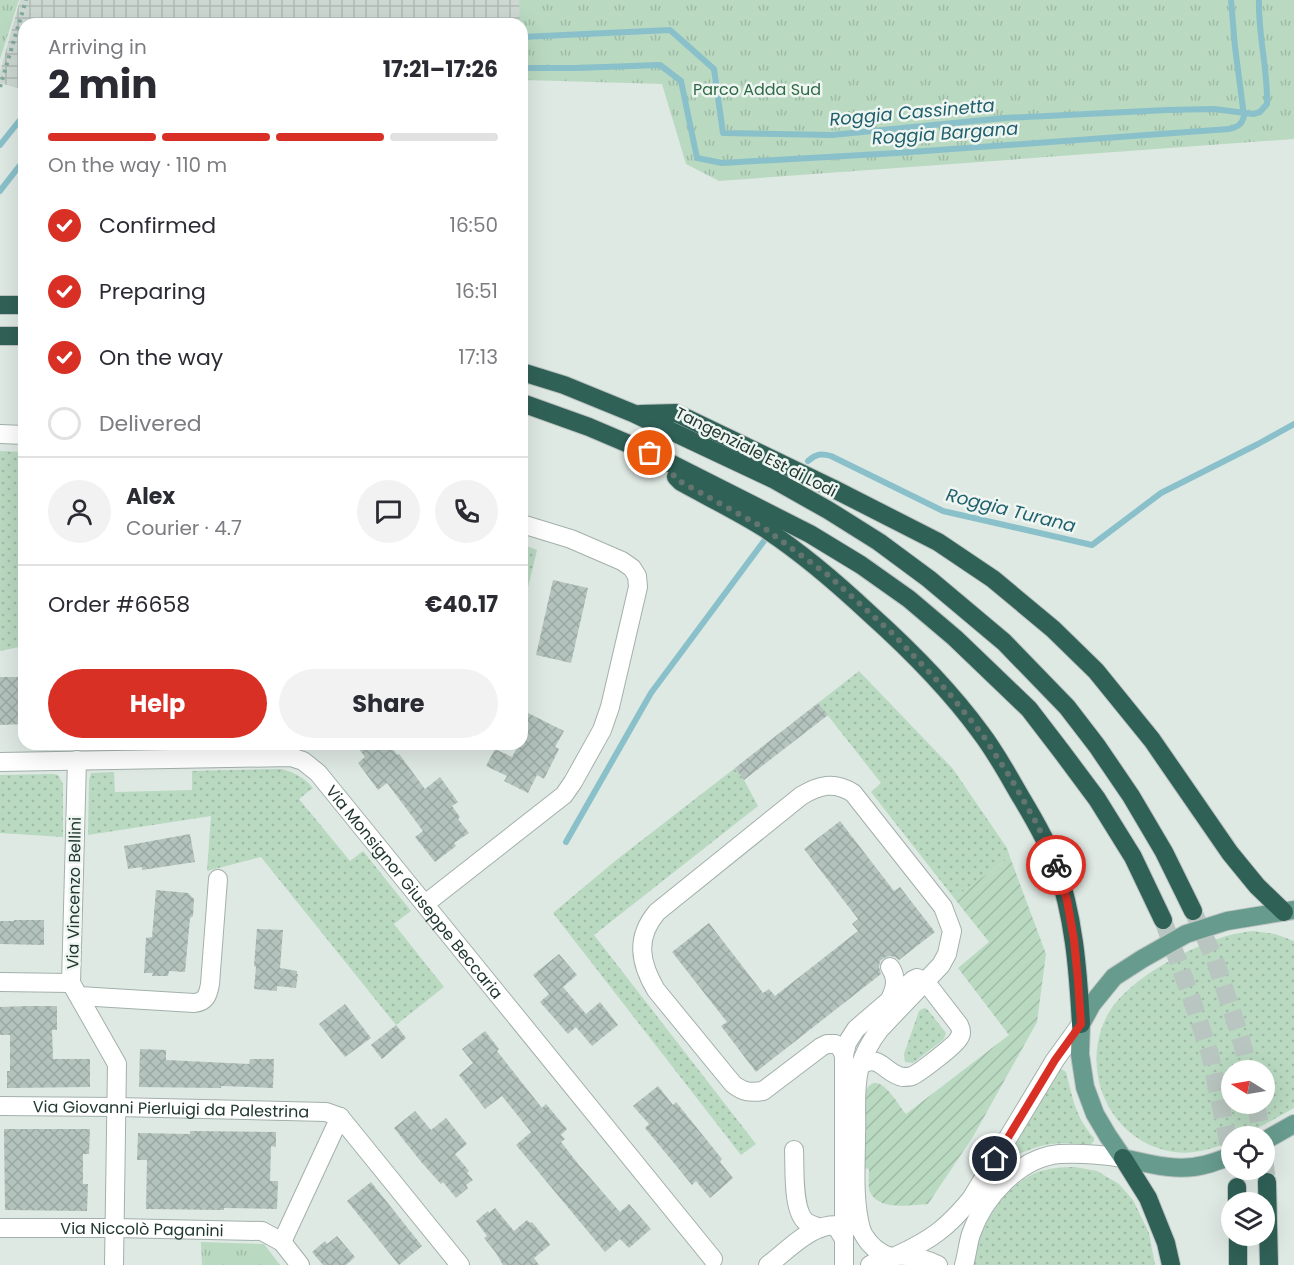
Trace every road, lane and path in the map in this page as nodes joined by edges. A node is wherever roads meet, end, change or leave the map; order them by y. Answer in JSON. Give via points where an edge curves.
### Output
{"nodes":[{"id":1,"x":26,"y":0,"type":"edge"},
{"id":2,"x":21,"y":18,"type":"edge"},
{"id":3,"x":18,"y":27,"type":"edge"},
{"id":4,"x":0,"y":87,"type":"edge"},
{"id":5,"x":0,"y":305,"type":"edge"},
{"id":6,"x":18,"y":305,"type":"edge"},
{"id":7,"x":0,"y":336,"type":"edge"},
{"id":8,"x":18,"y":336,"type":"edge"},
{"id":9,"x":528,"y":374,"type":"edge"},
{"id":10,"x":528,"y":405,"type":"edge"},
{"id":11,"x":635,"y":414,"type":"junction"},
{"id":12,"x":0,"y":434,"type":"edge"},
{"id":13,"x":18,"y":435,"type":"edge"},
{"id":14,"x":650,"y":453,"type":"junction"},
{"id":15,"x":528,"y":526,"type":"edge"},
{"id":16,"x":77,"y":760,"type":"junction"},
{"id":17,"x":0,"y":762,"type":"edge"},
{"id":18,"x":218,"y":879,"type":"dead end"},
{"id":19,"x":425,"y":904,"type":"junction"},
{"id":20,"x":1193,"y":911,"type":"tunnel mouth"},
{"id":21,"x":1291,"y":913,"type":"edge"},
{"id":22,"x":1162,"y":920,"type":"tunnel mouth"},
{"id":23,"x":890,"y":967,"type":"dead end"},
{"id":24,"x":925,"y":981,"type":"junction"},
{"id":25,"x":0,"y":982,"type":"edge"},
{"id":26,"x":75,"y":990,"type":"junction"},
{"id":27,"x":891,"y":997,"type":"junction"},
{"id":28,"x":1081,"y":1024,"type":"junction"},
{"id":29,"x":844,"y":1055,"type":"junction"},
{"id":30,"x":861,"y":1065,"type":"junction"},
{"id":31,"x":0,"y":1106,"type":"edge"},
{"id":32,"x":117,"y":1107,"type":"junction"},
{"id":33,"x":340,"y":1118,"type":"junction"},
{"id":34,"x":1294,"y":1124,"type":"edge"},
{"id":35,"x":1275,"y":1135,"type":"edge"},
{"id":36,"x":794,"y":1150,"type":"dead end"},
{"id":37,"x":1123,"y":1158,"type":"junction"},
{"id":38,"x":1221,"y":1160,"type":"edge"},
{"id":39,"x":1267,"y":1182,"type":"tunnel mouth"},
{"id":40,"x":0,"y":1228,"type":"edge"},
{"id":41,"x":115,"y":1228,"type":"junction"},
{"id":42,"x":840,"y":1229,"type":"junction"},
{"id":43,"x":282,"y":1242,"type":"junction"},
{"id":44,"x":1238,"y":1246,"type":"edge"},
{"id":45,"x":894,"y":1256,"type":"junction"},
{"id":46,"x":713,"y":1259,"type":"dead end"},
{"id":47,"x":114,"y":1265,"type":"edge"},
{"id":48,"x":300,"y":1265,"type":"edge"},
{"id":49,"x":460,"y":1265,"type":"edge"},
{"id":50,"x":768,"y":1265,"type":"edge"},
{"id":51,"x":844,"y":1265,"type":"edge"},
{"id":52,"x":870,"y":1265,"type":"edge"},
{"id":53,"x":938,"y":1265,"type":"edge"},
{"id":54,"x":964,"y":1265,"type":"edge"},
{"id":55,"x":1171,"y":1265,"type":"edge"},
{"id":56,"x":1238,"y":1265,"type":"edge"},
{"id":57,"x":1269,"y":1265,"type":"edge"}],
"edges":[{"from":1,"to":2,"type":"path"},
{"from":3,"to":4,"type":"path"},
{"from":5,"to":6,"type":"highway"},
{"from":7,"to":8,"type":"highway"},
{"from":9,"to":11,"type":"highway","name":"Tangenziale Est di Lodi"},
{"from":10,"to":14,"type":"highway"},
{"from":11,"to":20,"type":"highway","name":"Tangenziale Est di Lodi","via":[[773,479],[828,510],[929,579],[1004,642],[1066,707],[1102,754],[1164,852]]},
{"from":11,"to":21,"type":"highway","via":[[676,413],[938,542],[993,579],[1096,671],[1152,740],[1230,853],[1257,886]]},
{"from":12,"to":13,"type":"street"},
{"from":14,"to":22,"type":"highway","via":[[810,534],[909,599],[956,638],[1029,709],[1090,789],[1133,857]]},
{"from":14,"to":28,"type":"highway","via":[[681,482],[764,528],[828,575],[893,634],[982,734],[1055,861],[1074,940]]},
{"from":15,"to":19,"type":"street","via":[[622,561],[637,576],[638,587],[610,707],[602,730],[564,795]]},
{"from":16,"to":17,"type":"street","name":"Via Monsignor Giuseppe Beccaria"},
{"from":16,"to":19,"type":"street","name":"Via Monsignor Giuseppe Beccaria","via":[[303,761],[318,772]]},
{"from":16,"to":26,"type":"street","name":"Via Vincenzo Bellini"},
{"from":18,"to":26,"type":"street","via":[[210,984],[200,1003]]},
{"from":19,"to":46,"type":"street","name":"Via Monsignor Giuseppe Beccaria"},
{"from":21,"to":28,"type":"main road","via":[[1227,921],[1186,934],[1114,977]]},
{"from":23,"to":27,"type":"street","via":[[896,980]]},
{"from":24,"to":27,"type":"street","via":[[917,978]]},
{"from":24,"to":29,"type":"street","via":[[947,954],[952,931],[949,919],[853,793],[845,788],[825,785],[811,789],[650,920],[642,942],[647,975],[733,1084],[753,1093],[763,1091],[827,1044],[840,1047]]},
{"from":24,"to":30,"type":"street","via":[[880,1029]]},
{"from":24,"to":30,"type":"street","via":[[959,1025],[958,1041],[912,1076],[893,1074],[874,1061]]},
{"from":25,"to":26,"type":"street"},
{"from":26,"to":32,"type":"street","via":[[117,1064]]},
{"from":27,"to":29,"type":"street","via":[[856,1029]]},
{"from":28,"to":37,"type":"main road","via":[[1085,1087],[1095,1114]]},
{"from":28,"to":45,"type":"street","via":[[956,1217],[919,1246]]},
{"from":29,"to":42,"type":"street"},
{"from":30,"to":42,"type":"street","via":[[857,1087],[857,1206]]},
{"from":31,"to":32,"type":"street","name":"Via Giovanni Pierluigi da Palestrina"},
{"from":32,"to":33,"type":"street","name":"Via Giovanni Pierluigi da Palestrina","via":[[326,1112]]},
{"from":32,"to":41,"type":"street"},
{"from":33,"to":43,"type":"street"},
{"from":33,"to":49,"type":"street"},
{"from":34,"to":35,"type":"main road"},
{"from":36,"to":42,"type":"street","via":[[800,1213],[812,1226]]},
{"from":37,"to":38,"type":"main road","via":[[1176,1167],[1202,1166]]},
{"from":37,"to":54,"type":"street","via":[[1059,1154],[1022,1168],[981,1212]]},
{"from":37,"to":55,"type":"highway","via":[[1148,1198]]},
{"from":39,"to":57,"type":"highway"},
{"from":40,"to":41,"type":"street","name":"Via Niccolò Paganini"},
{"from":41,"to":43,"type":"street","name":"Via Niccolò Paganini","via":[[262,1231]]},
{"from":41,"to":47,"type":"street"},
{"from":42,"to":45,"type":"street","via":[[867,1240],[884,1255]]},
{"from":42,"to":50,"type":"street","via":[[810,1232]]},
{"from":42,"to":51,"type":"street"},
{"from":43,"to":48,"type":"street"},
{"from":44,"to":56,"type":"highway"},
{"from":45,"to":52,"type":"street"},
{"from":45,"to":53,"type":"street","via":[[921,1257]]}]}
